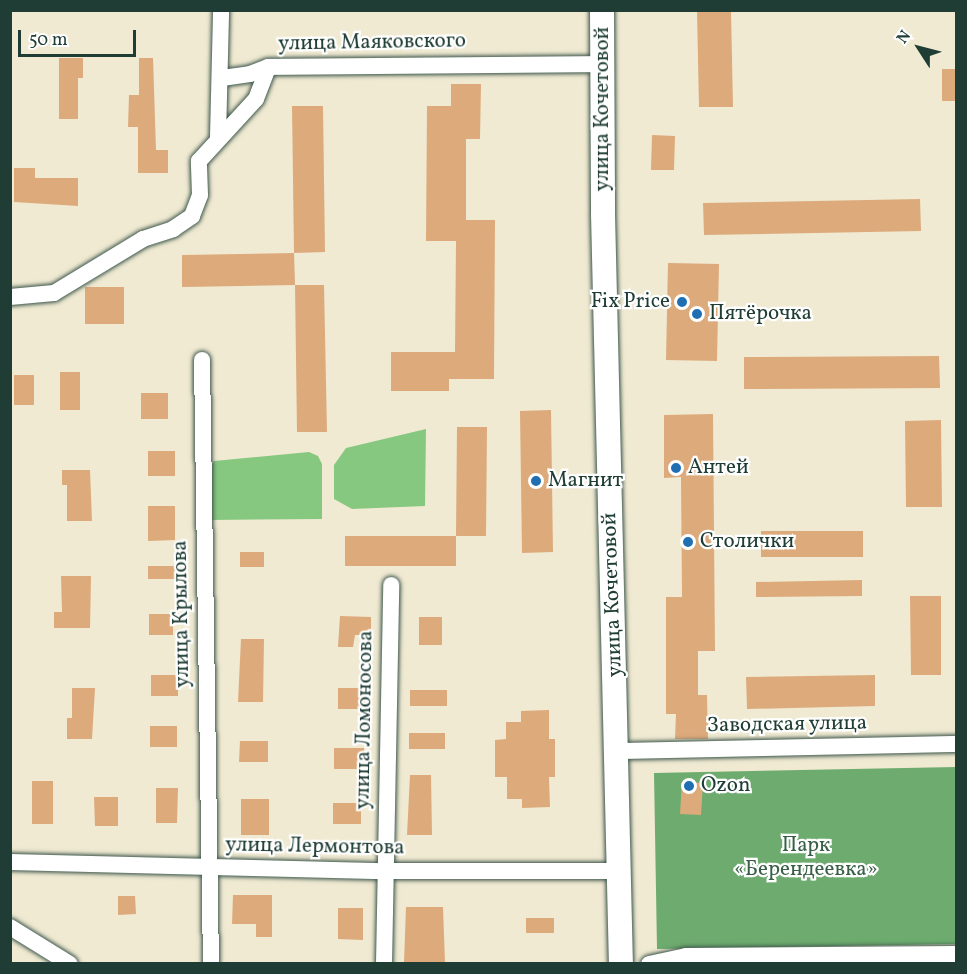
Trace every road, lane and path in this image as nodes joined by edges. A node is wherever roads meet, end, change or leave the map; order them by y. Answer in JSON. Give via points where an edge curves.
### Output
{"nodes":[{"id":1,"x":221,"y":10,"type":"edge"},
{"id":2,"x":602,"y":10,"type":"edge"},
{"id":3,"x":602,"y":64,"type":"junction"},
{"id":4,"x":268,"y":67,"type":"junction"},
{"id":5,"x":222,"y":78,"type":"junction"},
{"id":6,"x":218,"y":137,"type":"junction"},
{"id":7,"x":10,"y":297,"type":"edge"},
{"id":8,"x":202,"y":360,"type":"dead end"},
{"id":9,"x":391,"y":585,"type":"dead end"},
{"id":10,"x":957,"y":744,"type":"edge"},
{"id":11,"x":618,"y":752,"type":"junction"},
{"id":12,"x":10,"y":862,"type":"edge"},
{"id":13,"x":212,"y":867,"type":"junction"},
{"id":14,"x":384,"y":871,"type":"junction"},
{"id":15,"x":619,"y":871,"type":"junction"},
{"id":16,"x":10,"y":927,"type":"edge"},
{"id":17,"x":957,"y":954,"type":"edge"},
{"id":18,"x":70,"y":963,"type":"edge"},
{"id":19,"x":211,"y":963,"type":"edge"},
{"id":20,"x":384,"y":963,"type":"edge"},
{"id":21,"x":621,"y":963,"type":"edge"},
{"id":22,"x":649,"y":963,"type":"edge"}],
"edges":[{"from":1,"to":5,"type":"street"},
{"from":2,"to":3,"type":"main road","name":"улица Кочетовой"},
{"from":3,"to":4,"type":"street","name":"улица Маяковского"},
{"from":3,"to":11,"type":"main road","name":"улица Кочетовой"},
{"from":4,"to":5,"type":"street","via":[[250,75]]},
{"from":4,"to":6,"type":"street","name":"улица Маяковского","via":[[256,99]]},
{"from":5,"to":6,"type":"street"},
{"from":6,"to":7,"type":"street","name":"улица Маяковского","via":[[199,161],[200,195],[192,216],[173,229],[144,239],[54,293]]},
{"from":8,"to":13,"type":"street","name":"улица Крылова","via":[[205,706]]},
{"from":9,"to":14,"type":"street","name":"улица Ломоносова"},
{"from":10,"to":11,"type":"street","name":"Заводская улица"},
{"from":11,"to":15,"type":"main road","name":"улица Кочетовой"},
{"from":12,"to":13,"type":"street","name":"улица Лермонтова"},
{"from":13,"to":14,"type":"street","name":"улица Лермонтова"},
{"from":13,"to":19,"type":"street","name":"улица Крылова"},
{"from":14,"to":15,"type":"street","name":"улица Лермонтова"},
{"from":14,"to":20,"type":"street","name":"улица Ломоносова"},
{"from":15,"to":21,"type":"main road","name":"улица Кочетовой"},
{"from":16,"to":18,"type":"street"},
{"from":17,"to":22,"type":"street","via":[[686,956]]}]}
